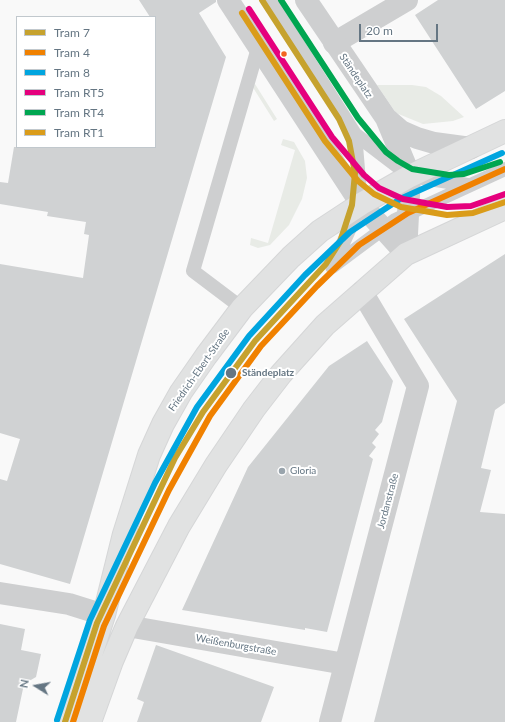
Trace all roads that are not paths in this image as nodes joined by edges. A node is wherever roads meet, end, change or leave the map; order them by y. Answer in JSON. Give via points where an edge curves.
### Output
{"nodes":[{"id":1,"x":228,"y":0,"type":"edge"},
{"id":2,"x":270,"y":0,"type":"edge"},
{"id":3,"x":306,"y":0,"type":"edge"},
{"id":4,"x":407,"y":0,"type":"edge"},
{"id":5,"x":380,"y":7,"type":"edge"},
{"id":6,"x":334,"y":43,"type":"junction"},
{"id":7,"x":258,"y":48,"type":"junction"},
{"id":8,"x":386,"y":118,"type":"junction"},
{"id":9,"x":505,"y":131,"type":"edge"},
{"id":10,"x":355,"y":134,"type":"junction"},
{"id":11,"x":471,"y":148,"type":"junction"},
{"id":12,"x":505,"y":170,"type":"edge"},
{"id":13,"x":410,"y":176,"type":"junction"},
{"id":14,"x":468,"y":185,"type":"junction"},
{"id":15,"x":361,"y":204,"type":"junction"},
{"id":16,"x":505,"y":208,"type":"edge"},
{"id":17,"x":408,"y":213,"type":"junction"},
{"id":18,"x":382,"y":228,"type":"junction"},
{"id":19,"x":406,"y":254,"type":"junction"},
{"id":20,"x":362,"y":292,"type":"junction"},
{"id":21,"x":242,"y":308,"type":"junction"},
{"id":22,"x":0,"y":593,"type":"edge"},
{"id":23,"x":104,"y":615,"type":"junction"},
{"id":24,"x":127,"y":626,"type":"junction"},
{"id":25,"x":345,"y":664,"type":"junction"},
{"id":26,"x":69,"y":722,"type":"edge"},
{"id":27,"x":90,"y":722,"type":"edge"},
{"id":28,"x":330,"y":722,"type":"edge"}],
"edges":[{"from":1,"to":7,"type":"street"},
{"from":2,"to":10,"type":"lane"},
{"from":3,"to":6,"type":"street","name":"Ständeplatz"},
{"from":4,"to":5,"type":"street"},
{"from":5,"to":6,"type":"street"},
{"from":6,"to":8,"type":"street","name":"Ständeplatz"},
{"from":7,"to":15,"type":"street"},
{"from":7,"to":21,"type":"lane","via":[[193,271]]},
{"from":8,"to":11,"type":"street","via":[[401,131],[417,138]]},
{"from":8,"to":13,"type":"street","name":"Ständeplatz"},
{"from":9,"to":11,"type":"main road","name":"Friedrich-Ebert-Straße"},
{"from":10,"to":13,"type":"lane"},
{"from":10,"to":15,"type":"lane"},
{"from":11,"to":13,"type":"main road","name":"Friedrich-Ebert-Straße"},
{"from":12,"to":14,"type":"lane"},
{"from":13,"to":14,"type":"lane"},
{"from":13,"to":15,"type":"main road","name":"Friedrich-Ebert-Straße"},
{"from":13,"to":17,"type":"street"},
{"from":14,"to":17,"type":"lane"},
{"from":15,"to":18,"type":"street"},
{"from":15,"to":18,"type":"lane","via":[[332,267]]},
{"from":15,"to":21,"type":"main road","name":"Friedrich-Ebert-Straße","via":[[320,231]]},
{"from":16,"to":19,"type":"main road"},
{"from":17,"to":18,"type":"lane"},
{"from":17,"to":19,"type":"street"},
{"from":18,"to":19,"type":"street"},
{"from":19,"to":20,"type":"main road"},
{"from":20,"to":24,"type":"main road","via":[[325,325],[254,409],[179,526]]},
{"from":20,"to":25,"type":"street","name":"Jordanstraße","via":[[418,386]]},
{"from":21,"to":23,"type":"main road","name":"Friedrich-Ebert-Straße","via":[[181,392],[149,455],[135,497]]},
{"from":22,"to":23,"type":"street","via":[[69,604]]},
{"from":23,"to":26,"type":"main road","name":"Friedrich-Ebert-Straße"},
{"from":24,"to":25,"type":"street","name":"Weißenburgstraße"},
{"from":24,"to":27,"type":"main road"},
{"from":25,"to":28,"type":"street","name":"Jordanstraße"}]}
